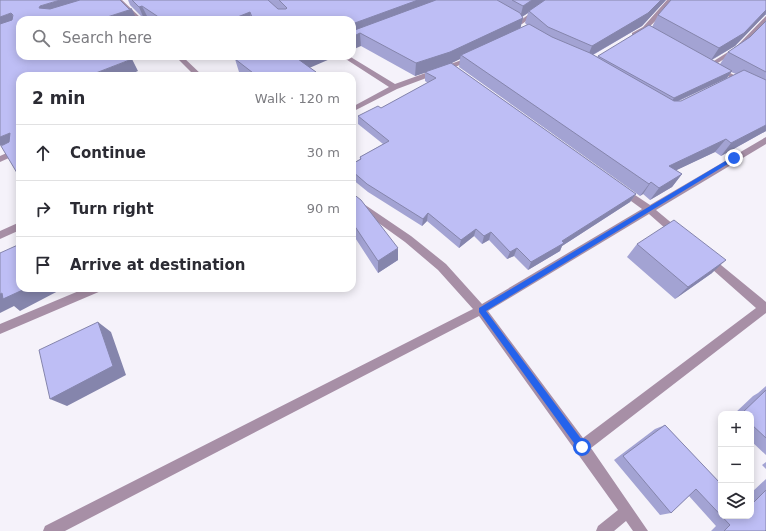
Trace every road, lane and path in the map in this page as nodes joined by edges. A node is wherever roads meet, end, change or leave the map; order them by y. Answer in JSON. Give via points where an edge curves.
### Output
{"nodes":[{"id":1,"x":553,"y":0,"type":"edge"},
{"id":2,"x":670,"y":0,"type":"edge"},
{"id":3,"x":109,"y":2,"type":"edge"},
{"id":4,"x":122,"y":2,"type":"edge"},
{"id":5,"x":136,"y":16,"type":"edge"},
{"id":6,"x":766,"y":18,"type":"edge"},
{"id":7,"x":513,"y":19,"type":"edge"},
{"id":8,"x":626,"y":39,"type":"edge"},
{"id":9,"x":478,"y":55,"type":"edge"},
{"id":10,"x":182,"y":60,"type":"edge"},
{"id":11,"x":350,"y":60,"type":"edge"},
{"id":12,"x":195,"y":72,"type":"edge"},
{"id":13,"x":394,"y":87,"type":"junction"},
{"id":14,"x":766,"y":95,"type":"edge"},
{"id":15,"x":356,"y":108,"type":"edge"},
{"id":16,"x":766,"y":140,"type":"edge"},
{"id":17,"x":16,"y":152,"type":"edge"},
{"id":18,"x":0,"y":159,"type":"edge"},
{"id":19,"x":618,"y":187,"type":"edge"},
{"id":20,"x":356,"y":201,"type":"edge"},
{"id":21,"x":650,"y":210,"type":"junction"},
{"id":22,"x":16,"y":228,"type":"edge"},
{"id":23,"x":0,"y":236,"type":"edge"},
{"id":24,"x":686,"y":241,"type":"edge"},
{"id":25,"x":698,"y":252,"type":"edge"},
{"id":26,"x":88,"y":292,"type":"edge"},
{"id":27,"x":765,"y":308,"type":"edge"},
{"id":28,"x":481,"y":310,"type":"junction"},
{"id":29,"x":0,"y":329,"type":"edge"},
{"id":30,"x":582,"y":447,"type":"junction"},
{"id":31,"x":627,"y":511,"type":"junction"},
{"id":32,"x":50,"y":531,"type":"edge"},
{"id":33,"x":603,"y":531,"type":"edge"},
{"id":34,"x":642,"y":531,"type":"edge"}],
"edges":[{"from":1,"to":7,"type":"street","via":[[521,25]]},
{"from":2,"to":8,"type":"street","via":[[649,29]]},
{"from":3,"to":4,"type":"street"},
{"from":4,"to":5,"type":"street"},
{"from":6,"to":14,"type":"street","via":[[738,48],[708,63]]},
{"from":9,"to":13,"type":"street","via":[[454,70]]},
{"from":10,"to":12,"type":"street"},
{"from":11,"to":13,"type":"street"},
{"from":13,"to":15,"type":"street"},
{"from":16,"to":21,"type":"street"},
{"from":17,"to":18,"type":"street"},
{"from":19,"to":21,"type":"street"},
{"from":20,"to":28,"type":"street","via":[[442,267]]},
{"from":21,"to":24,"type":"street"},
{"from":21,"to":28,"type":"street"},
{"from":22,"to":23,"type":"street"},
{"from":25,"to":27,"type":"street"},
{"from":26,"to":29,"type":"street"},
{"from":27,"to":30,"type":"street"},
{"from":28,"to":30,"type":"street"},
{"from":28,"to":32,"type":"street"},
{"from":30,"to":31,"type":"street"},
{"from":31,"to":33,"type":"street"},
{"from":31,"to":34,"type":"street"}]}
